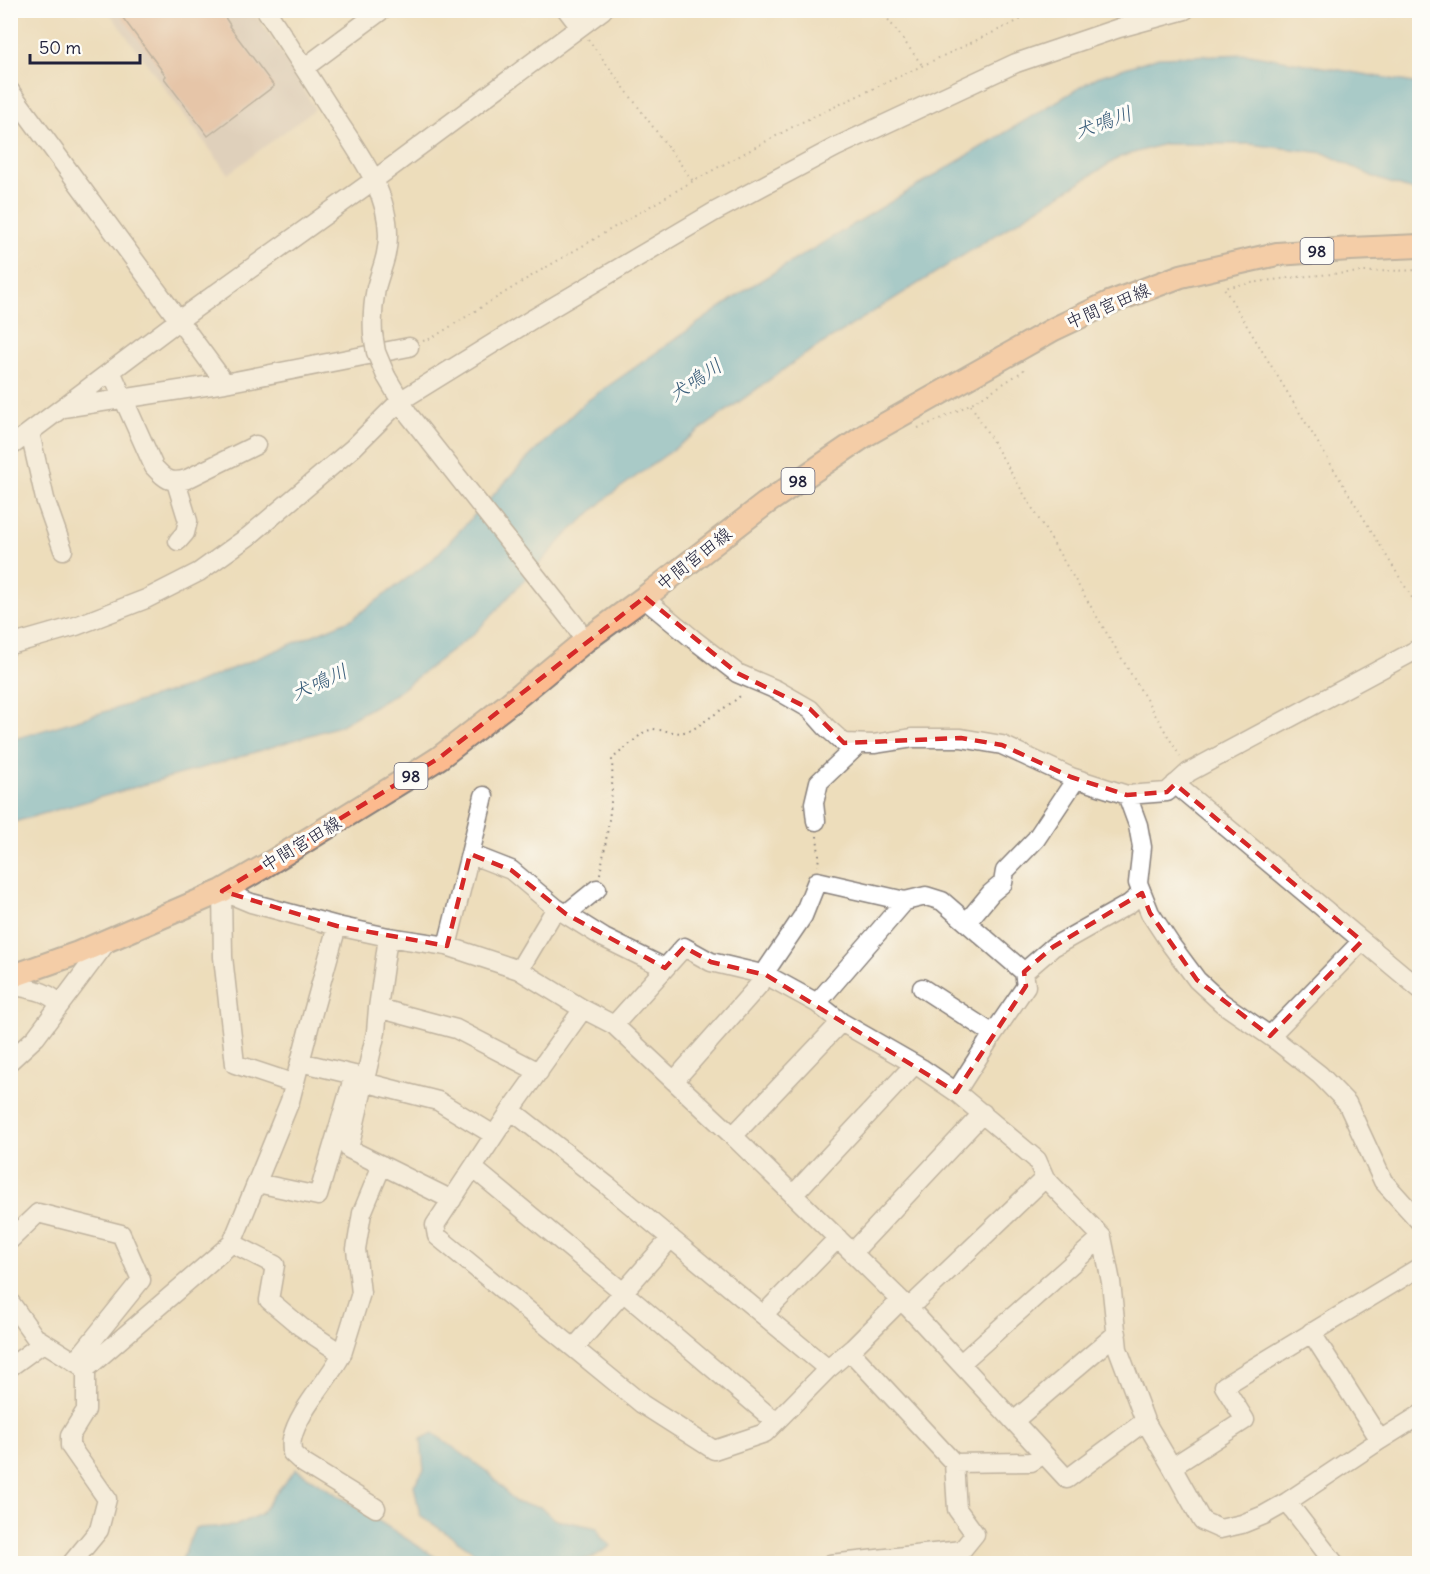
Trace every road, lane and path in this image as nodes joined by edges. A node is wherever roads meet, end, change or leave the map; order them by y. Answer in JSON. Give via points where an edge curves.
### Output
{"nodes":[{"id":1,"x":266,"y":10,"type":"edge"},
{"id":2,"x":382,"y":10,"type":"edge"},
{"id":3,"x":567,"y":10,"type":"edge"},
{"id":4,"x":603,"y":10,"type":"edge"},
{"id":5,"x":881,"y":10,"type":"edge"},
{"id":6,"x":1041,"y":10,"type":"edge"},
{"id":7,"x":1185,"y":10,"type":"edge"},
{"id":8,"x":580,"y":27,"type":"junction"},
{"id":9,"x":922,"y":66,"type":"junction"},
{"id":10,"x":304,"y":68,"type":"junction"},
{"id":11,"x":10,"y":91,"type":"edge"},
{"id":12,"x":374,"y":180,"type":"junction"},
{"id":13,"x":693,"y":181,"type":"junction"},
{"id":14,"x":1419,"y":246,"type":"edge"},
{"id":15,"x":1419,"y":270,"type":"edge"},
{"id":16,"x":179,"y":320,"type":"junction"},
{"id":17,"x":409,"y":347,"type":"joint"},
{"id":18,"x":111,"y":371,"type":"junction"},
{"id":19,"x":225,"y":382,"type":"junction"},
{"id":20,"x":123,"y":399,"type":"junction"},
{"id":21,"x":971,"y":405,"type":"dead end"},
{"id":22,"x":62,"y":408,"type":"junction"},
{"id":23,"x":405,"y":408,"type":"junction"},
{"id":24,"x":30,"y":433,"type":"junction"},
{"id":25,"x":256,"y":445,"type":"dead end"},
{"id":26,"x":10,"y":447,"type":"edge"},
{"id":27,"x":176,"y":482,"type":"junction"},
{"id":28,"x":178,"y":541,"type":"dead end"},
{"id":29,"x":63,"y":549,"type":"dead end"},
{"id":30,"x":645,"y":597,"type":"junction"},
{"id":31,"x":1419,"y":611,"type":"edge"},
{"id":32,"x":580,"y":632,"type":"junction"},
{"id":33,"x":10,"y":645,"type":"edge"},
{"id":34,"x":1419,"y":648,"type":"edge"},
{"id":35,"x":753,"y":680,"type":"junction"},
{"id":36,"x":858,"y":745,"type":"junction"},
{"id":37,"x":1189,"y":772,"type":"junction"},
{"id":38,"x":1076,"y":779,"type":"junction"},
{"id":39,"x":1175,"y":784,"type":"junction"},
{"id":40,"x":1127,"y":795,"type":"junction"},
{"id":41,"x":484,"y":796,"type":"dead end"},
{"id":42,"x":816,"y":821,"type":"joint"},
{"id":43,"x":470,"y":854,"type":"junction"},
{"id":44,"x":817,"y":881,"type":"junction"},
{"id":45,"x":597,"y":889,"type":"joint"},
{"id":46,"x":222,"y":891,"type":"junction"},
{"id":47,"x":1142,"y":893,"type":"junction"},
{"id":48,"x":905,"y":901,"type":"junction"},
{"id":49,"x":561,"y":911,"type":"junction"},
{"id":50,"x":967,"y":922,"type":"junction"},
{"id":51,"x":337,"y":926,"type":"junction"},
{"id":52,"x":388,"y":937,"type":"junction"},
{"id":53,"x":110,"y":939,"type":"junction"},
{"id":54,"x":1362,"y":941,"type":"junction"},
{"id":55,"x":447,"y":946,"type":"junction"},
{"id":56,"x":665,"y":968,"type":"junction"},
{"id":57,"x":519,"y":970,"type":"junction"},
{"id":58,"x":1024,"y":972,"type":"junction"},
{"id":59,"x":763,"y":975,"type":"junction"},
{"id":60,"x":10,"y":977,"type":"edge"},
{"id":61,"x":10,"y":985,"type":"edge"},
{"id":62,"x":922,"y":988,"type":"dead end"},
{"id":63,"x":1419,"y":989,"type":"edge"},
{"id":64,"x":817,"y":1003,"type":"junction"},
{"id":65,"x":60,"y":1005,"type":"junction"},
{"id":66,"x":378,"y":1008,"type":"junction"},
{"id":67,"x":583,"y":1009,"type":"junction"},
{"id":68,"x":841,"y":1022,"type":"junction"},
{"id":69,"x":614,"y":1025,"type":"junction"},
{"id":70,"x":993,"y":1034,"type":"junction"},
{"id":71,"x":1270,"y":1036,"type":"junction"},
{"id":72,"x":10,"y":1061,"type":"edge"},
{"id":73,"x":300,"y":1062,"type":"junction"},
{"id":74,"x":914,"y":1065,"type":"junction"},
{"id":75,"x":539,"y":1072,"type":"junction"},
{"id":76,"x":674,"y":1081,"type":"junction"},
{"id":77,"x":364,"y":1082,"type":"junction"},
{"id":78,"x":295,"y":1084,"type":"junction"},
{"id":79,"x":957,"y":1092,"type":"junction"},
{"id":80,"x":511,"y":1110,"type":"junction"},
{"id":81,"x":983,"y":1113,"type":"junction"},
{"id":82,"x":494,"y":1135,"type":"junction"},
{"id":83,"x":733,"y":1136,"type":"junction"},
{"id":84,"x":382,"y":1165,"type":"junction"},
{"id":85,"x":473,"y":1168,"type":"junction"},
{"id":86,"x":1046,"y":1178,"type":"junction"},
{"id":87,"x":257,"y":1184,"type":"junction"},
{"id":88,"x":793,"y":1195,"type":"junction"},
{"id":89,"x":452,"y":1200,"type":"junction"},
{"id":90,"x":1419,"y":1222,"type":"edge"},
{"id":91,"x":1102,"y":1237,"type":"junction"},
{"id":92,"x":671,"y":1238,"type":"junction"},
{"id":93,"x":838,"y":1238,"type":"junction"},
{"id":94,"x":10,"y":1239,"type":"edge"},
{"id":95,"x":232,"y":1243,"type":"junction"},
{"id":96,"x":853,"y":1252,"type":"junction"},
{"id":97,"x":1419,"y":1267,"type":"edge"},
{"id":98,"x":623,"y":1292,"type":"junction"},
{"id":99,"x":10,"y":1302,"type":"edge"},
{"id":100,"x":905,"y":1304,"type":"junction"},
{"id":101,"x":764,"y":1314,"type":"junction"},
{"id":102,"x":1311,"y":1332,"type":"junction"},
{"id":103,"x":1117,"y":1333,"type":"junction"},
{"id":104,"x":43,"y":1343,"type":"junction"},
{"id":105,"x":574,"y":1348,"type":"junction"},
{"id":106,"x":850,"y":1351,"type":"junction"},
{"id":107,"x":342,"y":1354,"type":"junction"},
{"id":108,"x":961,"y":1363,"type":"junction"},
{"id":109,"x":81,"y":1365,"type":"junction"},
{"id":110,"x":10,"y":1367,"type":"edge"},
{"id":111,"x":828,"y":1369,"type":"junction"},
{"id":112,"x":1419,"y":1415,"type":"edge"},
{"id":113,"x":1014,"y":1421,"type":"junction"},
{"id":114,"x":1145,"y":1421,"type":"junction"},
{"id":115,"x":776,"y":1422,"type":"junction"},
{"id":116,"x":1380,"y":1440,"type":"junction"},
{"id":117,"x":1044,"y":1454,"type":"junction"},
{"id":118,"x":954,"y":1462,"type":"junction"},
{"id":119,"x":1172,"y":1467,"type":"junction"},
{"id":120,"x":1287,"y":1502,"type":"junction"},
{"id":121,"x":376,"y":1508,"type":"dead end"},
{"id":122,"x":71,"y":1563,"type":"edge"},
{"id":123,"x":831,"y":1563,"type":"edge"},
{"id":124,"x":1335,"y":1563,"type":"edge"}],
"edges":[{"from":1,"to":10,"type":"street"},
{"from":2,"to":10,"type":"street"},
{"from":3,"to":8,"type":"street"},
{"from":4,"to":8,"type":"street"},
{"from":5,"to":9,"type":"path"},
{"from":6,"to":9,"type":"path"},
{"from":7,"to":23,"type":"street","via":[[1016,63],[836,147],[714,212],[531,320]]},
{"from":8,"to":12,"type":"street"},
{"from":8,"to":13,"type":"path"},
{"from":9,"to":13,"type":"path","via":[[800,123]]},
{"from":10,"to":12,"type":"street"},
{"from":11,"to":16,"type":"street"},
{"from":12,"to":16,"type":"street"},
{"from":12,"to":23,"type":"street","bridge":true,"via":[[387,216],[388,235],[386,260],[372,310],[373,334],[386,376]]},
{"from":13,"to":17,"type":"path","via":[[432,338]]},
{"from":14,"to":30,"type":"main road","name":"中間宮田線","number":"98","via":[[1277,254],[1181,276],[1109,303],[1054,329],[866,435],[765,504]]},
{"from":15,"to":31,"type":"path","via":[[1326,274],[1224,288]]},
{"from":16,"to":18,"type":"street"},
{"from":16,"to":19,"type":"street"},
{"from":17,"to":19,"type":"street"},
{"from":18,"to":20,"type":"street"},
{"from":18,"to":22,"type":"street"},
{"from":19,"to":20,"type":"street"},
{"from":20,"to":22,"type":"street"},
{"from":20,"to":27,"type":"street","via":[[154,467],[163,477]]},
{"from":21,"to":37,"type":"path"},
{"from":22,"to":24,"type":"street"},
{"from":23,"to":32,"type":"street"},
{"from":23,"to":33,"type":"street","via":[[249,536],[198,572],[146,599]]},
{"from":24,"to":26,"type":"street"},
{"from":24,"to":29,"type":"street","via":[[45,499]]},
{"from":25,"to":27,"type":"street"},
{"from":27,"to":28,"type":"street","via":[[188,521]]},
{"from":30,"to":32,"type":"main road","name":"中間宮田線","number":"98"},
{"from":30,"to":35,"type":"street","via":[[737,673]]},
{"from":32,"to":46,"type":"main road","name":"中間宮田線","number":"98","via":[[511,702],[439,758]]},
{"from":34,"to":37,"type":"street"},
{"from":35,"to":36,"type":"street","via":[[810,709],[844,743]]},
{"from":35,"to":45,"type":"path","via":[[737,699],[692,730],[644,732],[612,759],[611,801]]},
{"from":36,"to":38,"type":"street","via":[[913,738],[961,738],[1002,745]]},
{"from":36,"to":42,"type":"street","via":[[819,782],[814,803]]},
{"from":37,"to":39,"type":"street"},
{"from":38,"to":40,"type":"street"},
{"from":38,"to":50,"type":"street","via":[[1036,839],[1005,871],[1003,884]]},
{"from":39,"to":40,"type":"street","via":[[1167,792]]},
{"from":39,"to":54,"type":"street"},
{"from":40,"to":47,"type":"street","via":[[1142,847],[1138,883]]},
{"from":41,"to":43,"type":"street"},
{"from":42,"to":44,"type":"path"},
{"from":43,"to":49,"type":"street","via":[[511,870]]},
{"from":43,"to":55,"type":"street"},
{"from":44,"to":48,"type":"street"},
{"from":44,"to":59,"type":"street","via":[[803,916]]},
{"from":45,"to":49,"type":"street"},
{"from":46,"to":51,"type":"street","via":[[251,903]]},
{"from":46,"to":53,"type":"main road","name":"中間宮田線","number":"98"},
{"from":46,"to":78,"type":"street","via":[[223,957],[235,1064]]},
{"from":47,"to":58,"type":"street","via":[[1053,947]]},
{"from":47,"to":71,"type":"street","via":[[1155,921],[1197,980],[1222,1003]]},
{"from":48,"to":50,"type":"street","via":[[926,896],[942,901]]},
{"from":48,"to":64,"type":"street"},
{"from":49,"to":56,"type":"street","via":[[604,938]]},
{"from":49,"to":57,"type":"street"},
{"from":50,"to":58,"type":"street"},
{"from":51,"to":52,"type":"street"},
{"from":51,"to":73,"type":"street"},
{"from":52,"to":55,"type":"street"},
{"from":52,"to":66,"type":"street"},
{"from":53,"to":60,"type":"main road","name":"中間宮田線","number":"98"},
{"from":53,"to":65,"type":"street"},
{"from":54,"to":63,"type":"street"},
{"from":54,"to":71,"type":"street"},
{"from":55,"to":57,"type":"street"},
{"from":56,"to":59,"type":"street","via":[[684,947],[711,962]]},
{"from":56,"to":69,"type":"street"},
{"from":57,"to":67,"type":"street"},
{"from":58,"to":70,"type":"street","via":[[1026,986]]},
{"from":59,"to":64,"type":"street"},
{"from":59,"to":76,"type":"street","via":[[759,985]]},
{"from":61,"to":65,"type":"street","via":[[47,993]]},
{"from":62,"to":70,"type":"street"},
{"from":64,"to":68,"type":"street"},
{"from":65,"to":72,"type":"street","via":[[36,1037]]},
{"from":66,"to":75,"type":"street","via":[[456,1029]]},
{"from":66,"to":77,"type":"street"},
{"from":67,"to":69,"type":"street"},
{"from":67,"to":75,"type":"street"},
{"from":68,"to":74,"type":"street"},
{"from":68,"to":83,"type":"street"},
{"from":69,"to":76,"type":"street"},
{"from":70,"to":79,"type":"street"},
{"from":71,"to":90,"type":"street","via":[[1320,1075],[1347,1103],[1383,1181]]},
{"from":73,"to":78,"type":"street"},
{"from":73,"to":87,"type":"street","via":[[354,1075],[318,1196]]},
{"from":74,"to":79,"type":"street"},
{"from":74,"to":88,"type":"street"},
{"from":75,"to":80,"type":"street"},
{"from":76,"to":83,"type":"street"},
{"from":77,"to":82,"type":"street","via":[[438,1101]]},
{"from":77,"to":84,"type":"street","via":[[349,1149]]},
{"from":78,"to":87,"type":"street"},
{"from":79,"to":81,"type":"street"},
{"from":80,"to":82,"type":"street"},
{"from":80,"to":92,"type":"street"},
{"from":81,"to":86,"type":"street","via":[[1037,1160]]},
{"from":81,"to":96,"type":"street"},
{"from":82,"to":85,"type":"street"},
{"from":83,"to":88,"type":"street"},
{"from":84,"to":89,"type":"street"},
{"from":84,"to":107,"type":"street","via":[[362,1212],[356,1250],[361,1293]]},
{"from":85,"to":89,"type":"street"},
{"from":85,"to":98,"type":"street"},
{"from":86,"to":91,"type":"street"},
{"from":86,"to":100,"type":"street"},
{"from":87,"to":95,"type":"street"},
{"from":88,"to":93,"type":"street"},
{"from":89,"to":105,"type":"street","via":[[435,1225],[437,1236]]},
{"from":91,"to":103,"type":"street"},
{"from":91,"to":108,"type":"street"},
{"from":92,"to":98,"type":"street"},
{"from":92,"to":101,"type":"street"},
{"from":93,"to":96,"type":"street"},
{"from":93,"to":101,"type":"street"},
{"from":94,"to":109,"type":"street","via":[[38,1213],[121,1234],[141,1280]]},
{"from":95,"to":107,"type":"street","via":[[274,1265],[269,1300]]},
{"from":95,"to":109,"type":"street"},
{"from":96,"to":100,"type":"street"},
{"from":97,"to":102,"type":"street"},
{"from":98,"to":105,"type":"street"},
{"from":98,"to":115,"type":"street"},
{"from":99,"to":104,"type":"street"},
{"from":100,"to":106,"type":"street"},
{"from":100,"to":108,"type":"street"},
{"from":101,"to":111,"type":"street"},
{"from":102,"to":116,"type":"street"},
{"from":102,"to":119,"type":"street","via":[[1224,1386],[1245,1420]]},
{"from":103,"to":113,"type":"street"},
{"from":103,"to":114,"type":"street"},
{"from":104,"to":109,"type":"street"},
{"from":104,"to":110,"type":"street"},
{"from":105,"to":115,"type":"street","via":[[642,1404],[714,1450],[765,1433]]},
{"from":106,"to":111,"type":"street"},
{"from":106,"to":118,"type":"street"},
{"from":107,"to":121,"type":"street","via":[[303,1414],[291,1441],[292,1453]]},
{"from":108,"to":113,"type":"street"},
{"from":109,"to":122,"type":"street","via":[[86,1410],[70,1436],[70,1446],[107,1499],[99,1530]]},
{"from":111,"to":115,"type":"street"},
{"from":112,"to":116,"type":"street"},
{"from":113,"to":117,"type":"street"},
{"from":114,"to":117,"type":"street","via":[[1067,1479]]},
{"from":114,"to":119,"type":"street"},
{"from":116,"to":120,"type":"street"},
{"from":117,"to":118,"type":"street","via":[[1031,1462]]},
{"from":118,"to":123,"type":"street","via":[[957,1509],[975,1534],[962,1550]]},
{"from":119,"to":120,"type":"street","via":[[1202,1521],[1220,1529],[1242,1524]]},
{"from":120,"to":124,"type":"street"}]}
